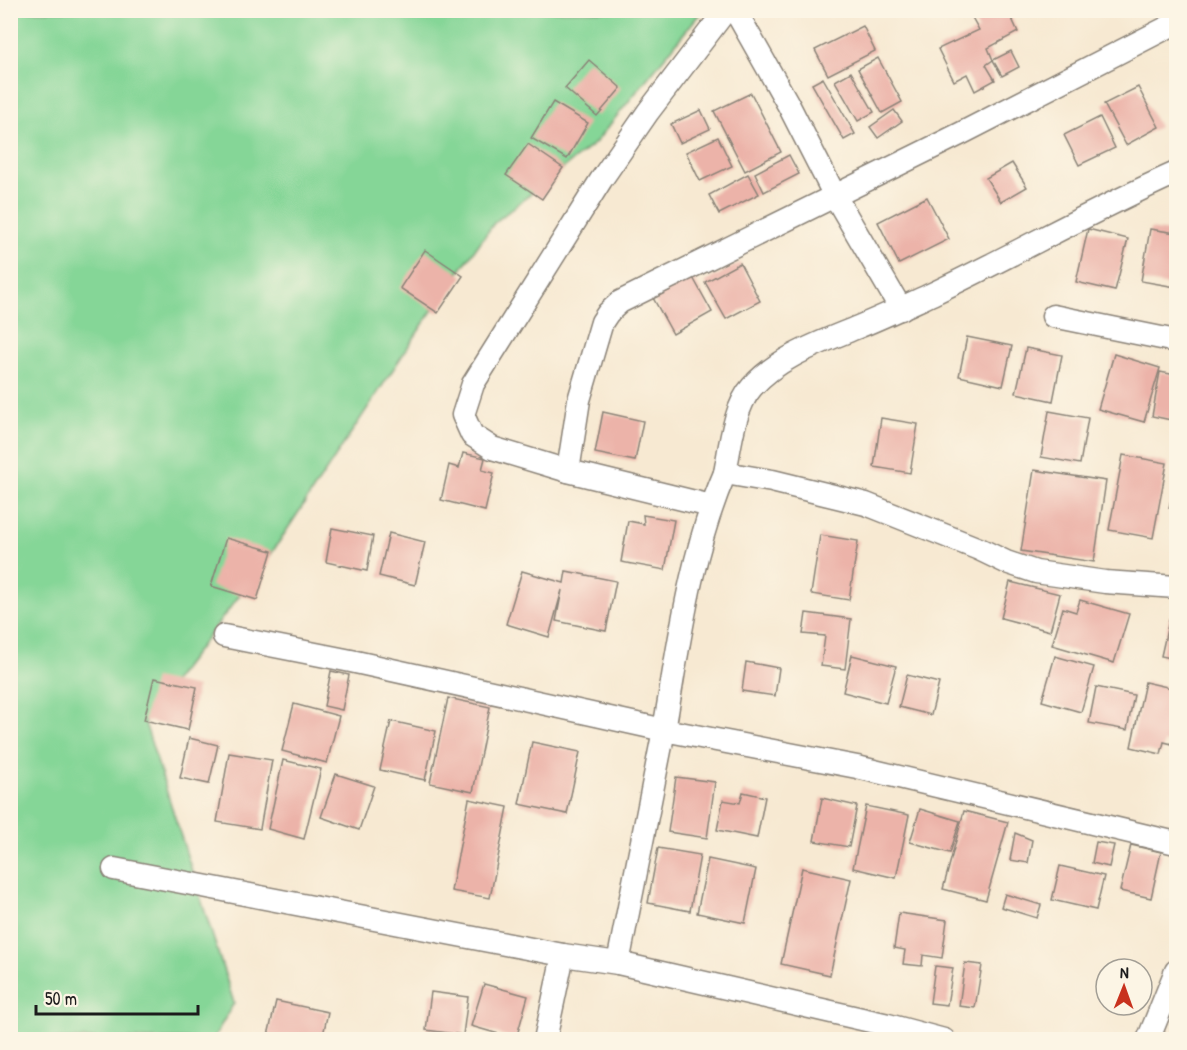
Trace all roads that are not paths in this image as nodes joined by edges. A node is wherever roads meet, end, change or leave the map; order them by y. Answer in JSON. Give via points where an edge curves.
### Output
{"nodes":[{"id":1,"x":726,"y":10,"type":"edge"},
{"id":2,"x":735,"y":10,"type":"edge"},
{"id":3,"x":1176,"y":23,"type":"edge"},
{"id":4,"x":1176,"y":173,"type":"edge"},
{"id":5,"x":835,"y":196,"type":"junction"},
{"id":6,"x":901,"y":309,"type":"junction"},
{"id":7,"x":1053,"y":316,"type":"dead end"},
{"id":8,"x":1176,"y":342,"type":"edge"},
{"id":9,"x":568,"y":471,"type":"junction"},
{"id":10,"x":724,"y":473,"type":"junction"},
{"id":11,"x":711,"y":506,"type":"junction"},
{"id":12,"x":1176,"y":587,"type":"edge"},
{"id":13,"x":224,"y":636,"type":"dead end"},
{"id":14,"x":664,"y":730,"type":"junction"},
{"id":15,"x":1176,"y":843,"type":"edge"},
{"id":16,"x":114,"y":869,"type":"dead end"},
{"id":17,"x":564,"y":955,"type":"junction"},
{"id":18,"x":618,"y":963,"type":"junction"},
{"id":19,"x":1176,"y":970,"type":"edge"},
{"id":20,"x":545,"y":1040,"type":"edge"},
{"id":21,"x":944,"y":1040,"type":"edge"},
{"id":22,"x":1148,"y":1040,"type":"edge"}],
"edges":[{"from":1,"to":9,"type":"street","via":[[608,171],[473,384],[463,415],[472,435],[492,448]]},
{"from":2,"to":5,"type":"street"},
{"from":3,"to":5,"type":"street"},
{"from":4,"to":6,"type":"street"},
{"from":5,"to":6,"type":"street"},
{"from":5,"to":9,"type":"street","via":[[639,292],[608,313],[579,400]]},
{"from":6,"to":10,"type":"street","via":[[806,348],[752,386],[739,410]]},
{"from":7,"to":8,"type":"street"},
{"from":9,"to":11,"type":"street"},
{"from":10,"to":11,"type":"street"},
{"from":10,"to":12,"type":"street","via":[[866,504],[1036,572]]},
{"from":11,"to":14,"type":"street","via":[[689,594]]},
{"from":13,"to":14,"type":"street"},
{"from":14,"to":15,"type":"street","via":[[868,770]]},
{"from":14,"to":18,"type":"street"},
{"from":16,"to":17,"type":"street"},
{"from":17,"to":18,"type":"street"},
{"from":17,"to":20,"type":"street"},
{"from":18,"to":21,"type":"street"},
{"from":19,"to":22,"type":"street"}]}
